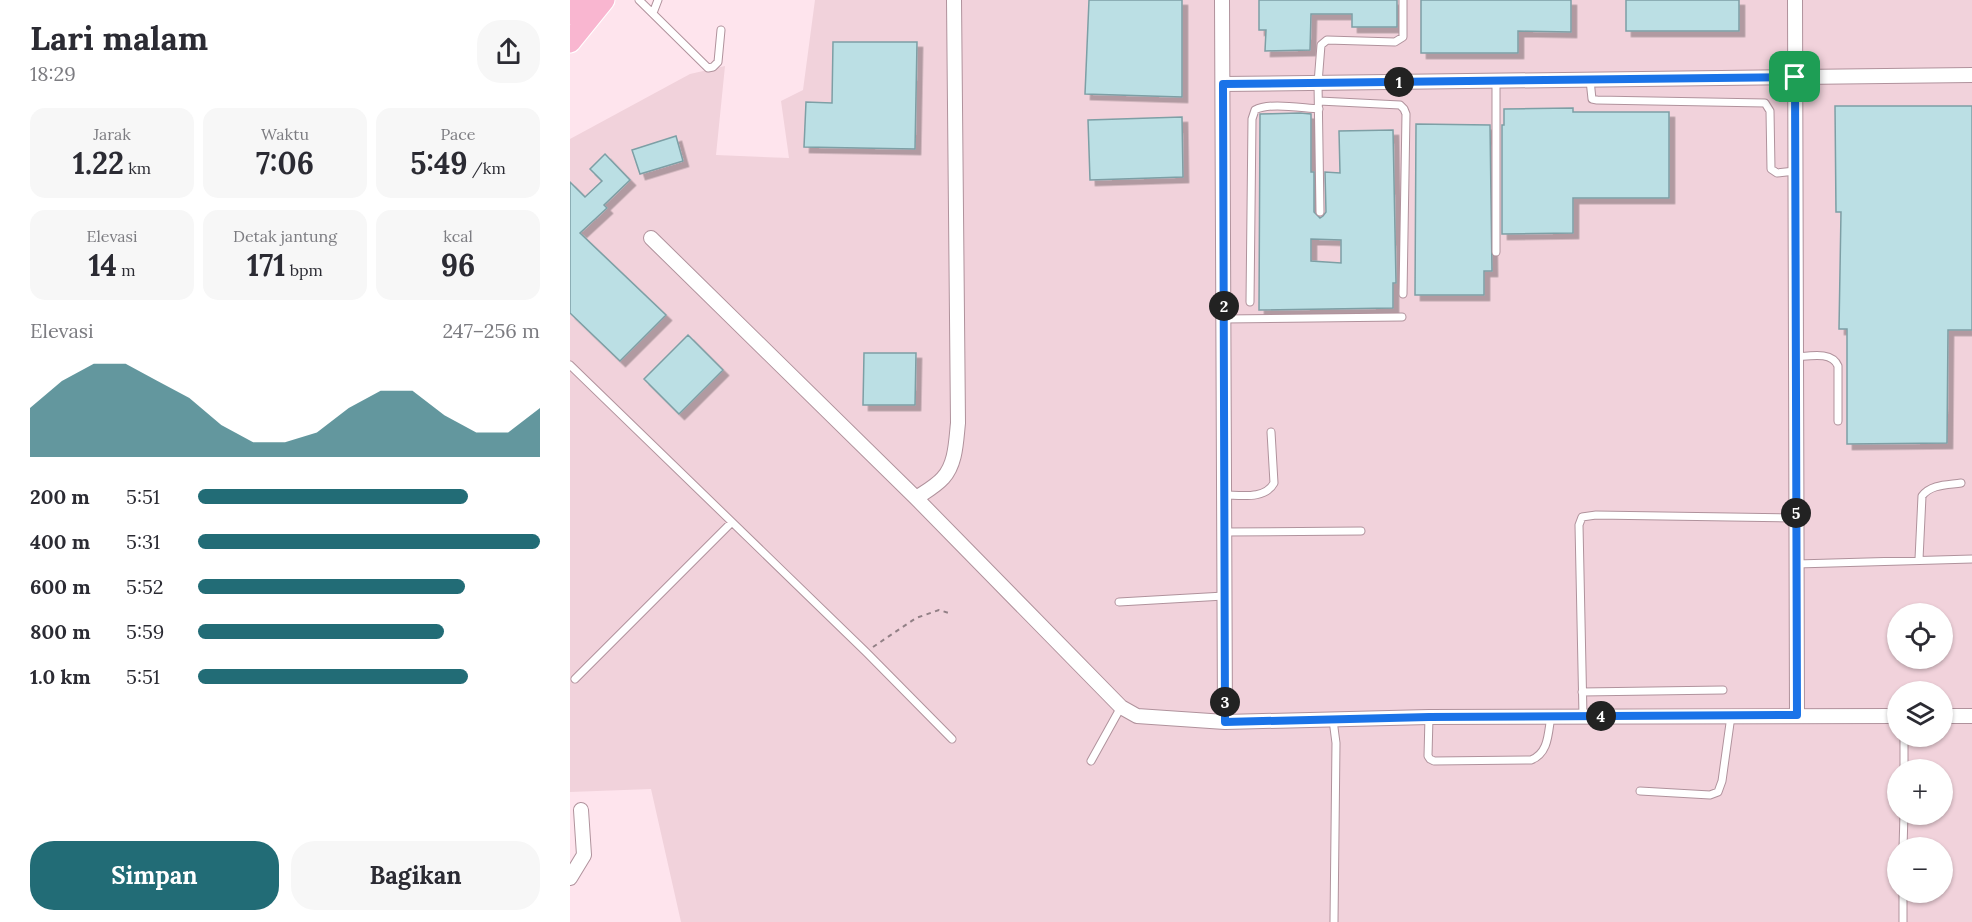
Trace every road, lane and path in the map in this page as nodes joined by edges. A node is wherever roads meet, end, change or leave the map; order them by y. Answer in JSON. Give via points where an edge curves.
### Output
{"nodes":[{"id":1,"x":582,"y":0,"type":"edge"},
{"id":2,"x":604,"y":0,"type":"edge"},
{"id":3,"x":639,"y":0,"type":"edge"},
{"id":4,"x":658,"y":0,"type":"edge"},
{"id":5,"x":954,"y":0,"type":"edge"},
{"id":6,"x":1222,"y":0,"type":"edge"},
{"id":7,"x":1403,"y":0,"type":"edge"},
{"id":8,"x":1795,"y":0,"type":"edge"},
{"id":9,"x":654,"y":13,"type":"junction"},
{"id":10,"x":570,"y":14,"type":"edge"},
{"id":11,"x":721,"y":30,"type":"dead end"},
{"id":12,"x":570,"y":42,"type":"edge"},
{"id":13,"x":1972,"y":75,"type":"edge"},
{"id":14,"x":1795,"y":77,"type":"junction"},
{"id":15,"x":1590,"y":80,"type":"junction"},
{"id":16,"x":1496,"y":81,"type":"junction"},
{"id":17,"x":1318,"y":83,"type":"junction"},
{"id":18,"x":1223,"y":84,"type":"junction"},
{"id":19,"x":1319,"y":105,"type":"junction"},
{"id":20,"x":1795,"y":171,"type":"junction"},
{"id":21,"x":1320,"y":212,"type":"dead end"},
{"id":22,"x":651,"y":238,"type":"dead end"},
{"id":23,"x":1496,"y":252,"type":"dead end"},
{"id":24,"x":1403,"y":294,"type":"dead end"},
{"id":25,"x":1250,"y":302,"type":"dead end"},
{"id":26,"x":1402,"y":317,"type":"dead end"},
{"id":27,"x":1224,"y":319,"type":"junction"},
{"id":28,"x":1796,"y":357,"type":"junction"},
{"id":29,"x":570,"y":365,"type":"edge"},
{"id":30,"x":1839,"y":421,"type":"dead end"},
{"id":31,"x":1271,"y":432,"type":"dead end"},
{"id":32,"x":1961,"y":483,"type":"dead end"},
{"id":33,"x":1224,"y":495,"type":"junction"},
{"id":34,"x":916,"y":498,"type":"junction"},
{"id":35,"x":1796,"y":518,"type":"junction"},
{"id":36,"x":731,"y":523,"type":"junction"},
{"id":37,"x":1224,"y":531,"type":"junction"},
{"id":38,"x":1361,"y":531,"type":"dead end"},
{"id":39,"x":1919,"y":559,"type":"junction"},
{"id":40,"x":1972,"y":559,"type":"edge"},
{"id":41,"x":1797,"y":564,"type":"junction"},
{"id":42,"x":1224,"y":596,"type":"junction"},
{"id":43,"x":1119,"y":602,"type":"dead end"},
{"id":44,"x":952,"y":614,"type":"dead end"},
{"id":45,"x":866,"y":652,"type":"junction"},
{"id":46,"x":575,"y":679,"type":"dead end"},
{"id":47,"x":1723,"y":690,"type":"dead end"},
{"id":48,"x":1582,"y":692,"type":"junction"},
{"id":49,"x":1121,"y":707,"type":"junction"},
{"id":50,"x":1797,"y":715,"type":"junction"},
{"id":51,"x":1551,"y":716,"type":"junction"},
{"id":52,"x":1582,"y":716,"type":"junction"},
{"id":53,"x":1731,"y":716,"type":"junction"},
{"id":54,"x":1887,"y":716,"type":"edge"},
{"id":55,"x":1953,"y":716,"type":"edge"},
{"id":56,"x":1972,"y":716,"type":"edge"},
{"id":57,"x":1429,"y":717,"type":"junction"},
{"id":58,"x":1333,"y":720,"type":"junction"},
{"id":59,"x":1225,"y":722,"type":"junction"},
{"id":60,"x":952,"y":739,"type":"dead end"},
{"id":61,"x":1091,"y":761,"type":"dead end"},
{"id":62,"x":1640,"y":791,"type":"dead end"},
{"id":63,"x":581,"y":810,"type":"dead end"},
{"id":64,"x":570,"y":878,"type":"edge"},
{"id":65,"x":1903,"y":903,"type":"edge"},
{"id":66,"x":1334,"y":922,"type":"edge"},
{"id":67,"x":1903,"y":922,"type":"edge"}],
"edges":[{"from":1,"to":10,"type":"main road"},
{"from":2,"to":12,"type":"main road"},
{"from":3,"to":9,"type":"lane"},
{"from":4,"to":9,"type":"lane"},
{"from":5,"to":34,"type":"street","via":[[958,423],[949,470]]},
{"from":6,"to":18,"type":"street"},
{"from":7,"to":17,"type":"lane","via":[[1402,39],[1323,42]]},
{"from":8,"to":14,"type":"street"},
{"from":9,"to":11,"type":"lane","via":[[708,68],[718,62]]},
{"from":13,"to":14,"type":"street"},
{"from":14,"to":15,"type":"street"},
{"from":14,"to":20,"type":"street"},
{"from":15,"to":16,"type":"street"},
{"from":15,"to":20,"type":"lane","via":[[1590,94],[1597,100],[1765,103],[1770,111],[1771,169],[1777,173]]},
{"from":16,"to":17,"type":"street"},
{"from":16,"to":23,"type":"lane"},
{"from":17,"to":18,"type":"street"},
{"from":17,"to":19,"type":"lane"},
{"from":18,"to":27,"type":"street"},
{"from":19,"to":21,"type":"lane"},
{"from":19,"to":24,"type":"lane","via":[[1400,105],[1404,109]]},
{"from":19,"to":25,"type":"lane","via":[[1255,110]]},
{"from":20,"to":28,"type":"street"},
{"from":22,"to":34,"type":"street"},
{"from":26,"to":27,"type":"lane"},
{"from":27,"to":33,"type":"street"},
{"from":28,"to":30,"type":"lane","via":[[1830,356],[1835,360]]},
{"from":28,"to":35,"type":"street"},
{"from":29,"to":36,"type":"lane"},
{"from":31,"to":33,"type":"lane","via":[[1271,489],[1264,494]]},
{"from":32,"to":39,"type":"lane","via":[[1937,486],[1922,496]]},
{"from":33,"to":37,"type":"street"},
{"from":34,"to":49,"type":"street"},
{"from":35,"to":41,"type":"street"},
{"from":35,"to":48,"type":"lane","via":[[1582,517]]},
{"from":36,"to":45,"type":"lane"},
{"from":36,"to":46,"type":"lane"},
{"from":37,"to":38,"type":"lane"},
{"from":37,"to":42,"type":"street"},
{"from":39,"to":40,"type":"lane"},
{"from":39,"to":41,"type":"lane"},
{"from":41,"to":50,"type":"street"},
{"from":42,"to":43,"type":"lane"},
{"from":42,"to":59,"type":"street"},
{"from":44,"to":45,"type":"path","via":[[939,610],[916,618]]},
{"from":45,"to":60,"type":"lane"},
{"from":47,"to":48,"type":"lane"},
{"from":48,"to":52,"type":"lane"},
{"from":49,"to":59,"type":"street","via":[[1137,716]]},
{"from":49,"to":61,"type":"lane"},
{"from":50,"to":53,"type":"street"},
{"from":50,"to":54,"type":"street"},
{"from":51,"to":52,"type":"street"},
{"from":51,"to":57,"type":"street"},
{"from":51,"to":57,"type":"lane","via":[[1545,750],[1537,758],[1434,761],[1428,756]]},
{"from":52,"to":53,"type":"street"},
{"from":53,"to":62,"type":"lane","via":[[1718,792],[1710,795]]},
{"from":55,"to":56,"type":"street"},
{"from":57,"to":58,"type":"street"},
{"from":58,"to":59,"type":"street"},
{"from":58,"to":66,"type":"lane"},
{"from":63,"to":64,"type":"street","via":[[585,855]]},
{"from":65,"to":67,"type":"lane"}]}
